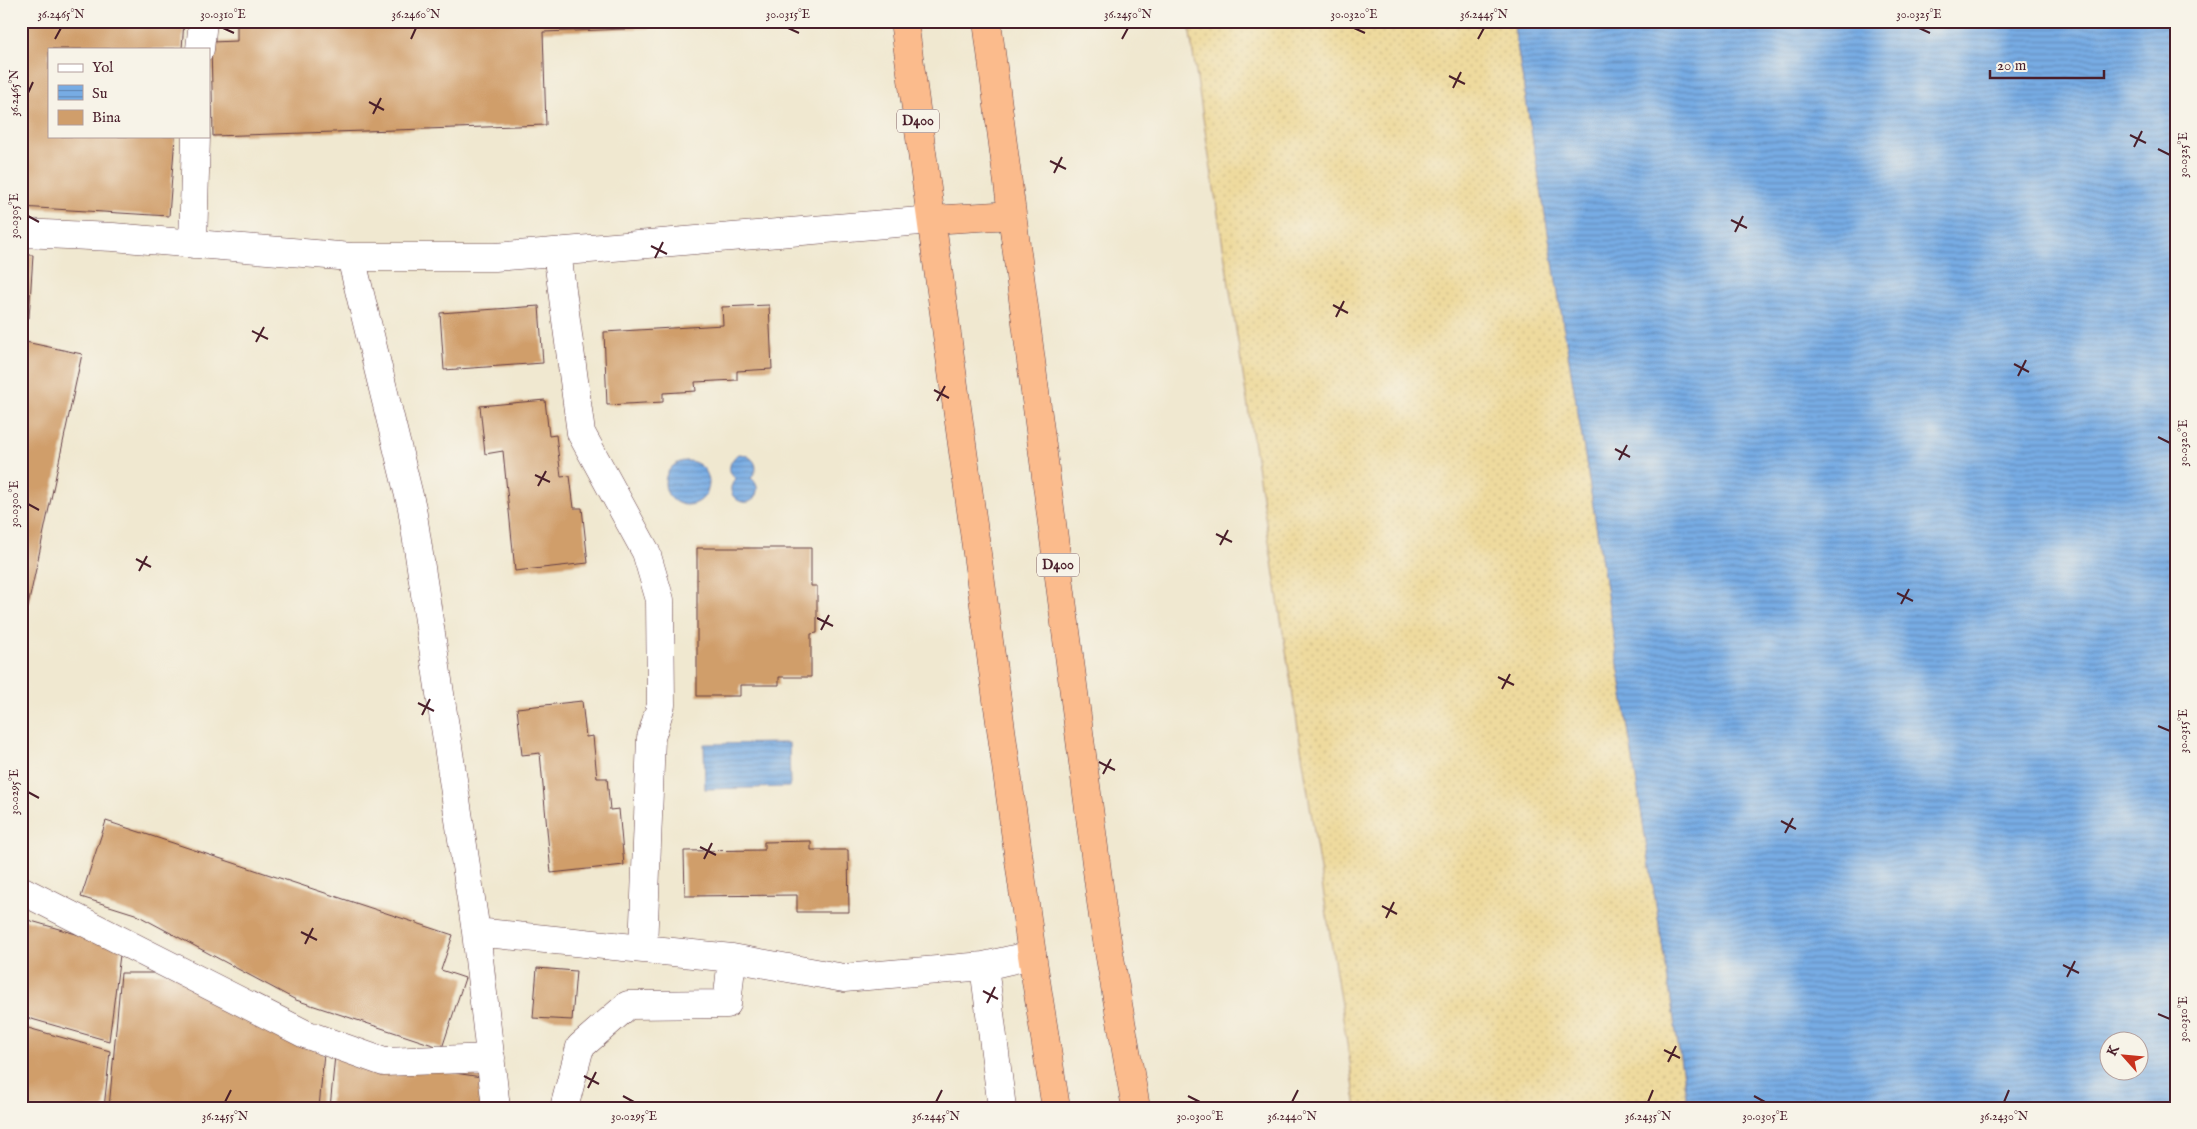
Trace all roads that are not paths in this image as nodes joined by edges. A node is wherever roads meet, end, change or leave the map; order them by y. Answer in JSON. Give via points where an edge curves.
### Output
{"nodes":[{"id":1,"x":202,"y":21,"type":"edge"},
{"id":2,"x":904,"y":21,"type":"edge"},
{"id":3,"x":988,"y":21,"type":"edge"},
{"id":4,"x":200,"y":48,"type":"edge"},
{"id":5,"x":196,"y":138,"type":"edge"},
{"id":6,"x":1012,"y":215,"type":"junction"},
{"id":7,"x":932,"y":220,"type":"junction"},
{"id":8,"x":21,"y":233,"type":"edge"},
{"id":9,"x":193,"y":244,"type":"junction"},
{"id":10,"x":557,"y":252,"type":"junction"},
{"id":11,"x":351,"y":257,"type":"junction"},
{"id":12,"x":21,"y":890,"type":"edge"},
{"id":13,"x":476,"y":932,"type":"junction"},
{"id":14,"x":643,"y":949,"type":"junction"},
{"id":15,"x":1032,"y":955,"type":"junction"},
{"id":16,"x":732,"y":958,"type":"junction"},
{"id":17,"x":984,"y":966,"type":"junction"},
{"id":18,"x":491,"y":1058,"type":"junction"},
{"id":19,"x":496,"y":1108,"type":"edge"},
{"id":20,"x":564,"y":1108,"type":"edge"},
{"id":21,"x":1002,"y":1108,"type":"edge"},
{"id":22,"x":1056,"y":1108,"type":"edge"},
{"id":23,"x":1136,"y":1108,"type":"edge"}],
"edges":[{"from":1,"to":4,"type":"street"},
{"from":2,"to":7,"type":"highway","number":"D400"},
{"from":3,"to":6,"type":"highway","number":"D400"},
{"from":5,"to":9,"type":"street"},
{"from":6,"to":7,"type":"highway"},
{"from":6,"to":23,"type":"highway","number":"D400","via":[[1103,917]]},
{"from":7,"to":10,"type":"street"},
{"from":7,"to":15,"type":"highway","number":"D400"},
{"from":8,"to":9,"type":"street"},
{"from":9,"to":11,"type":"street"},
{"from":10,"to":11,"type":"street","via":[[495,257]]},
{"from":10,"to":14,"type":"street","via":[[581,433],[646,552],[660,600],[661,704],[651,738]]},
{"from":11,"to":13,"type":"street","via":[[412,508]]},
{"from":12,"to":18,"type":"street","via":[[314,1037],[384,1062]]},
{"from":13,"to":14,"type":"street"},
{"from":13,"to":18,"type":"street"},
{"from":14,"to":16,"type":"street"},
{"from":15,"to":17,"type":"street"},
{"from":15,"to":22,"type":"highway","number":"D400"},
{"from":16,"to":17,"type":"street","via":[[844,978],[912,962]]},
{"from":16,"to":20,"type":"street","via":[[727,1004],[628,1005],[580,1047]]},
{"from":17,"to":21,"type":"street"},
{"from":18,"to":19,"type":"street"}]}
